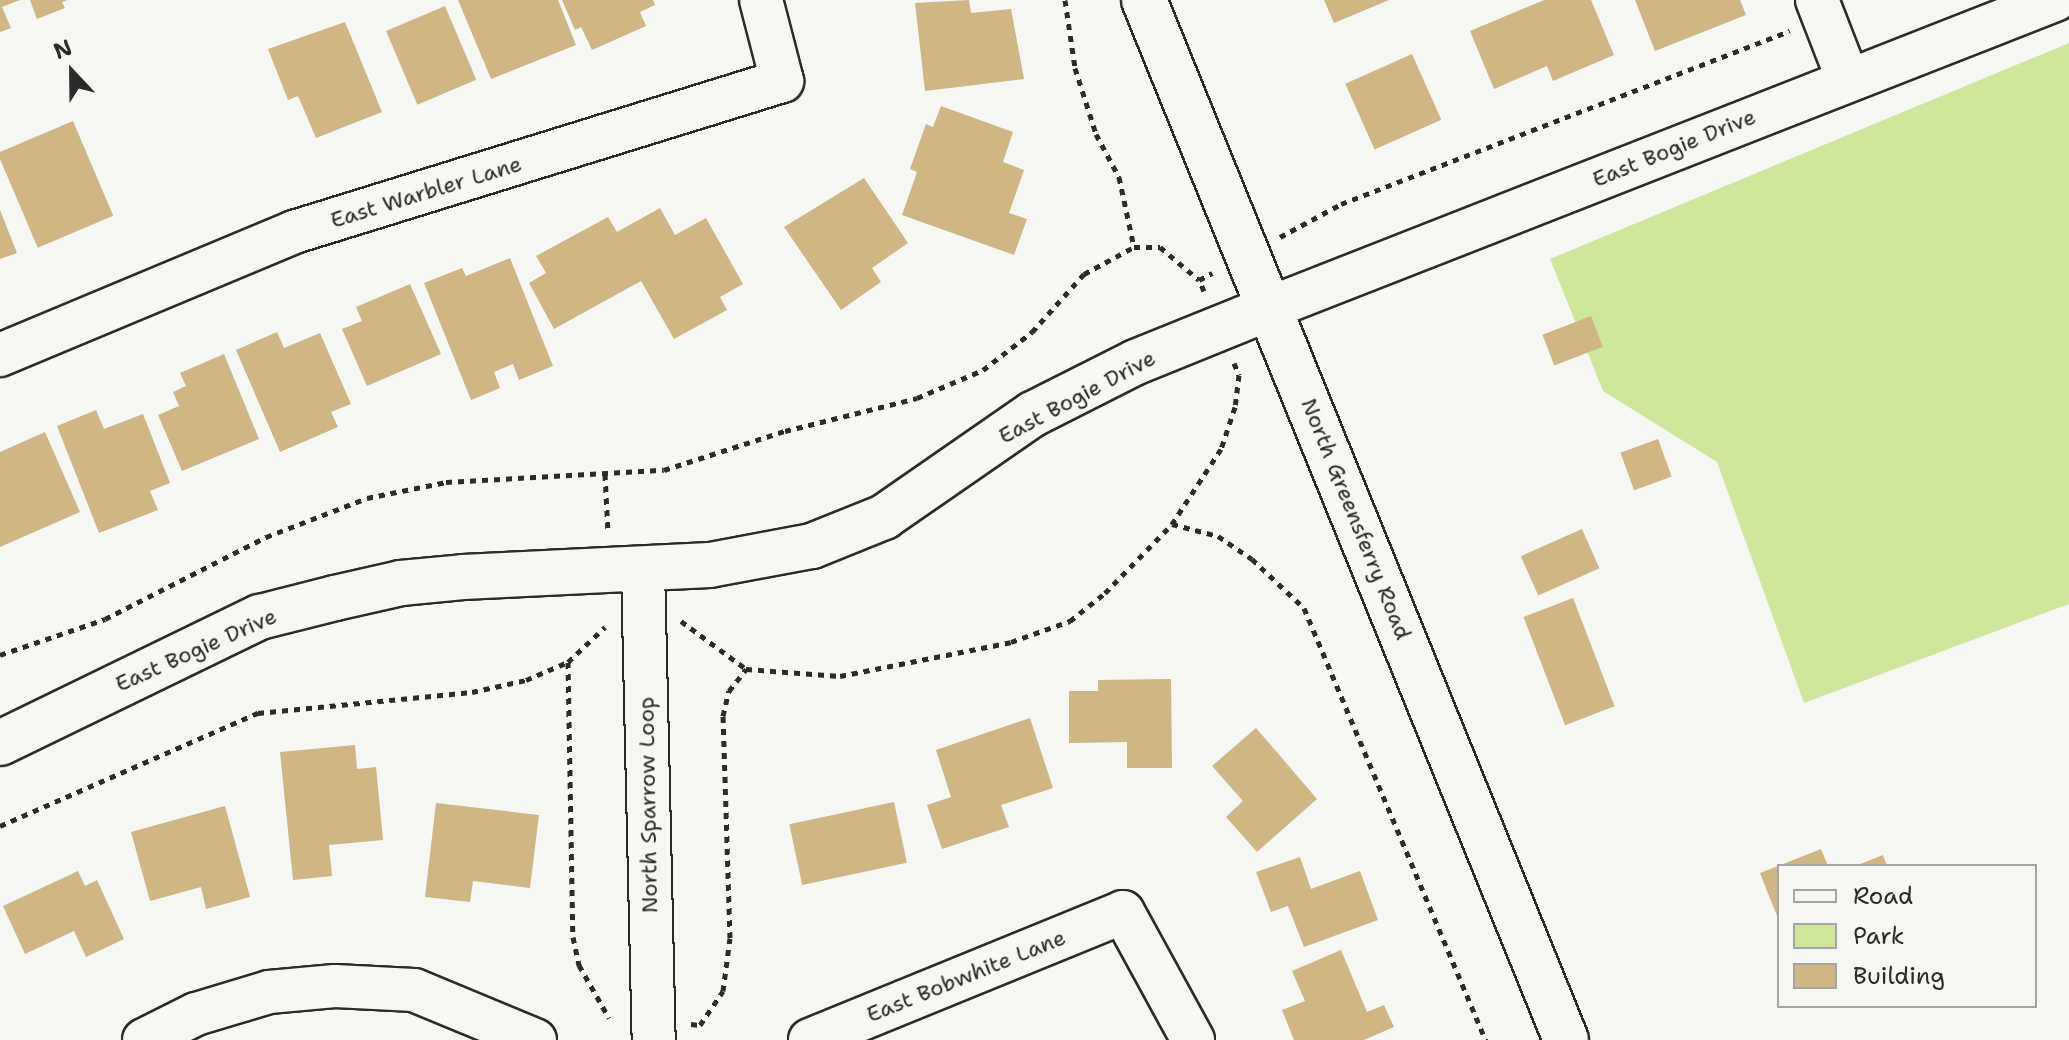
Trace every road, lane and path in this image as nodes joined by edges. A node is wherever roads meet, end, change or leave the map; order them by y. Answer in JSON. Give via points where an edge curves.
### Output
{"nodes":[{"id":1,"x":761,"y":0,"type":"edge"},
{"id":2,"x":1065,"y":0,"type":"edge"},
{"id":3,"x":1144,"y":0,"type":"edge"},
{"id":4,"x":1817,"y":0,"type":"edge"},
{"id":5,"x":2055,"y":0,"type":"edge"},
{"id":6,"x":1783,"y":34,"type":"dead end"},
{"id":7,"x":1848,"y":80,"type":"junction"},
{"id":8,"x":1341,"y":204,"type":"dead end"},
{"id":9,"x":1134,"y":247,"type":"junction"},
{"id":10,"x":1199,"y":280,"type":"dead end"},
{"id":11,"x":1272,"y":307,"type":"junction"},
{"id":12,"x":0,"y":355,"type":"edge"},
{"id":13,"x":1239,"y":375,"type":"dead end"},
{"id":14,"x":1172,"y":524,"type":"junction"},
{"id":15,"x":643,"y":569,"type":"junction"},
{"id":16,"x":613,"y":619,"type":"dead end"},
{"id":17,"x":0,"y":655,"type":"edge"},
{"id":18,"x":568,"y":662,"type":"junction"},
{"id":19,"x":0,"y":743,"type":"edge"},
{"id":20,"x":0,"y":826,"type":"edge"},
{"id":21,"x":609,"y":1018,"type":"dead end"},
{"id":22,"x":700,"y":1025,"type":"dead end"},
{"id":23,"x":144,"y":1040,"type":"edge"},
{"id":24,"x":535,"y":1040,"type":"edge"},
{"id":25,"x":654,"y":1040,"type":"edge"},
{"id":26,"x":810,"y":1040,"type":"edge"},
{"id":27,"x":1193,"y":1040,"type":"edge"},
{"id":28,"x":1486,"y":1040,"type":"edge"},
{"id":29,"x":1566,"y":1040,"type":"edge"}],
"edges":[{"from":1,"to":12,"type":"street","name":"East Warbler Lane","via":[[782,81],[294,232]]},
{"from":2,"to":9,"type":"path","via":[[1075,68],[1096,134],[1119,177]]},
{"from":3,"to":11,"type":"street","name":"North Greensferry Road"},
{"from":4,"to":7,"type":"street"},
{"from":5,"to":7,"type":"street","name":"East Bogie Drive"},
{"from":6,"to":8,"type":"path"},
{"from":7,"to":11,"type":"street","name":"East Bogie Drive"},
{"from":9,"to":10,"type":"path","via":[[1160,247]]},
{"from":9,"to":17,"type":"path","via":[[1084,274],[1032,332],[983,370],[917,398],[785,431],[664,470],[446,482],[367,498],[266,537],[105,619]]},
{"from":11,"to":15,"type":"street","name":"East Bogie Drive","via":[[1136,362],[1033,414],[870,523],[812,546],[710,565]]},
{"from":11,"to":29,"type":"street","name":"North Greensferry Road"},
{"from":13,"to":14,"type":"path","via":[[1221,449]]},
{"from":14,"to":22,"type":"path","via":[[1070,621],[1011,642],[840,676],[746,669],[729,691],[723,716],[730,938],[723,991]]},
{"from":14,"to":28,"type":"path","via":[[1218,536],[1252,559],[1304,608]]},
{"from":15,"to":19,"type":"street","name":"East Bogie Drive","via":[[401,583],[260,617]]},
{"from":15,"to":25,"type":"street","name":"North Sparrow Loop"},
{"from":16,"to":18,"type":"path"},
{"from":18,"to":20,"type":"path","via":[[526,680],[472,692],[258,713]]},
{"from":18,"to":21,"type":"path","via":[[573,937],[579,965]]},
{"from":23,"to":24,"type":"street","via":[[196,1014],[269,992],[335,986],[414,990]]},
{"from":26,"to":27,"type":"street","name":"East Bobwhite Lane","via":[[1123,912]]}]}
